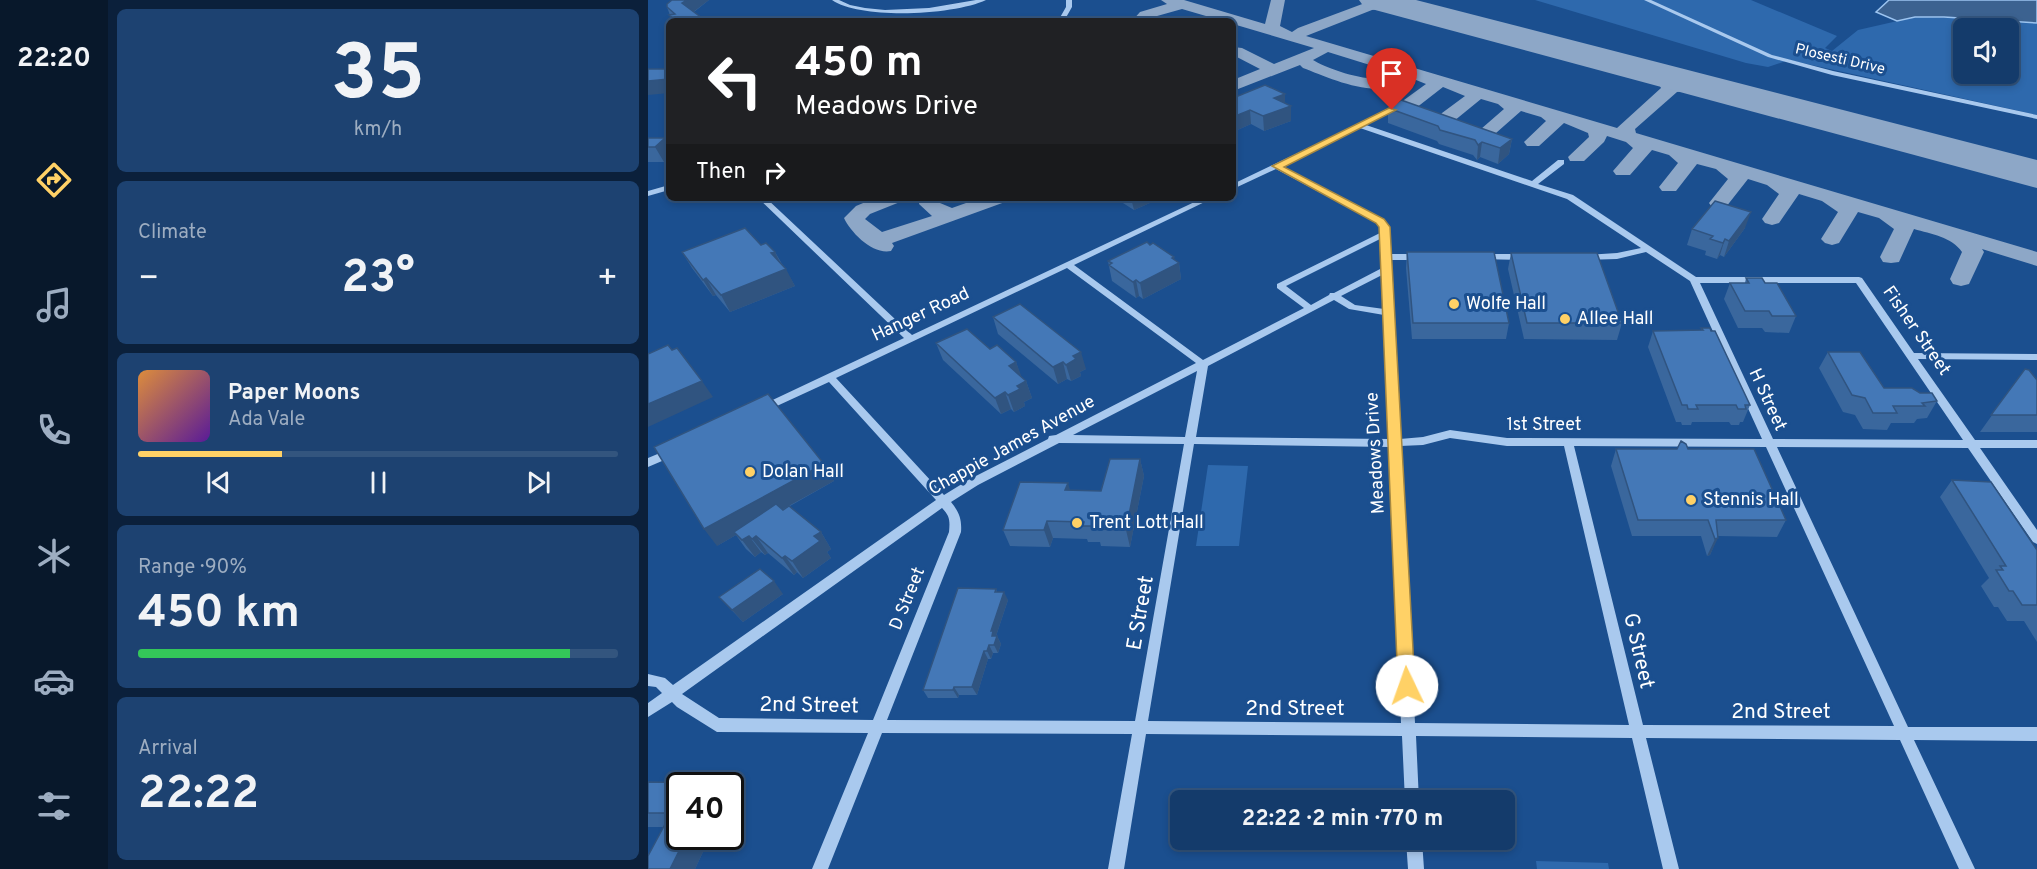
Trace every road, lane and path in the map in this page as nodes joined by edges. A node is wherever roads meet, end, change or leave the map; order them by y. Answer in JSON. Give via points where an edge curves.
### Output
{"nodes":[{"id":1,"x":835,"y":0,"type":"edge"},
{"id":2,"x":983,"y":0,"type":"edge"},
{"id":3,"x":1069,"y":0,"type":"edge"},
{"id":4,"x":1647,"y":0,"type":"edge"},
{"id":5,"x":1063,"y":18,"type":"edge"},
{"id":6,"x":1392,"y":110,"type":"edge"},
{"id":7,"x":2037,"y":117,"type":"edge"},
{"id":8,"x":1361,"y":126,"type":"junction"},
{"id":9,"x":1561,"y":162,"type":"dead end"},
{"id":10,"x":1276,"y":166,"type":"junction"},
{"id":11,"x":1533,"y":184,"type":"junction"},
{"id":12,"x":1236,"y":186,"type":"edge"},
{"id":13,"x":666,"y":188,"type":"edge"},
{"id":14,"x":648,"y":194,"type":"edge"},
{"id":15,"x":765,"y":201,"type":"edge"},
{"id":16,"x":1203,"y":201,"type":"edge"},
{"id":17,"x":1385,"y":234,"type":"junction"},
{"id":18,"x":1648,"y":249,"type":"junction"},
{"id":19,"x":1435,"y":257,"type":"edge"},
{"id":20,"x":1468,"y":257,"type":"edge"},
{"id":21,"x":1538,"y":258,"type":"edge"},
{"id":22,"x":1572,"y":258,"type":"edge"},
{"id":23,"x":1386,"y":263,"type":"junction"},
{"id":24,"x":1067,"y":264,"type":"junction"},
{"id":25,"x":1694,"y":279,"type":"junction"},
{"id":26,"x":1333,"y":296,"type":"junction"},
{"id":27,"x":1309,"y":308,"type":"junction"},
{"id":28,"x":1388,"y":313,"type":"junction"},
{"id":29,"x":911,"y":339,"type":"junction"},
{"id":30,"x":1911,"y":356,"type":"junction"},
{"id":31,"x":2037,"y":357,"type":"edge"},
{"id":32,"x":1203,"y":363,"type":"junction"},
{"id":33,"x":830,"y":377,"type":"junction"},
{"id":34,"x":749,"y":415,"type":"edge"},
{"id":35,"x":1053,"y":439,"type":"junction"},
{"id":36,"x":1191,"y":441,"type":"junction"},
{"id":37,"x":1568,"y":442,"type":"junction"},
{"id":38,"x":1394,"y":443,"type":"junction"},
{"id":39,"x":1769,"y":443,"type":"junction"},
{"id":40,"x":1972,"y":443,"type":"junction"},
{"id":41,"x":2037,"y":444,"type":"edge"},
{"id":42,"x":678,"y":449,"type":"edge"},
{"id":43,"x":648,"y":463,"type":"edge"},
{"id":44,"x":943,"y":501,"type":"junction"},
{"id":45,"x":2037,"y":538,"type":"edge"},
{"id":46,"x":648,"y":680,"type":"edge"},
{"id":47,"x":671,"y":694,"type":"junction"},
{"id":48,"x":648,"y":711,"type":"edge"},
{"id":49,"x":876,"y":728,"type":"junction"},
{"id":50,"x":1141,"y":729,"type":"junction"},
{"id":51,"x":1409,"y":730,"type":"junction"},
{"id":52,"x":1638,"y":733,"type":"junction"},
{"id":53,"x":1904,"y":733,"type":"junction"},
{"id":54,"x":2037,"y":734,"type":"edge"},
{"id":55,"x":1412,"y":790,"type":"edge"},
{"id":56,"x":1415,"y":850,"type":"edge"},
{"id":57,"x":820,"y":869,"type":"edge"},
{"id":58,"x":1116,"y":869,"type":"edge"},
{"id":59,"x":1416,"y":869,"type":"edge"},
{"id":60,"x":1671,"y":869,"type":"edge"},
{"id":61,"x":1967,"y":869,"type":"edge"}],
"edges":[{"from":1,"to":2,"type":"street","via":[[854,7],[899,11],[945,9]]},
{"from":3,"to":5,"type":"street"},
{"from":4,"to":7,"type":"street","name":"Plosesti Drive","via":[[1770,56]]},
{"from":6,"to":8,"type":"street"},
{"from":8,"to":10,"type":"street"},
{"from":8,"to":11,"type":"street"},
{"from":9,"to":11,"type":"street"},
{"from":10,"to":12,"type":"street"},
{"from":10,"to":17,"type":"street","via":[[1380,221]]},
{"from":11,"to":18,"type":"street","via":[[1570,197]]},
{"from":13,"to":14,"type":"street"},
{"from":15,"to":29,"type":"street"},
{"from":16,"to":24,"type":"street","name":"Hanger Road"},
{"from":17,"to":23,"type":"street","name":"Meadows Drive"},
{"from":17,"to":27,"type":"street","via":[[1280,286]]},
{"from":18,"to":22,"type":"street","via":[[1617,256]]},
{"from":18,"to":25,"type":"street"},
{"from":19,"to":23,"type":"street"},
{"from":20,"to":21,"type":"street"},
{"from":23,"to":26,"type":"street","name":"Chappie James Avenue"},
{"from":23,"to":28,"type":"street","name":"Meadows Drive"},
{"from":24,"to":29,"type":"street","name":"Hanger Road"},
{"from":24,"to":32,"type":"street"},
{"from":25,"to":30,"type":"street","name":"Fisher Street","via":[[1859,280]]},
{"from":25,"to":39,"type":"street","name":"H Street"},
{"from":26,"to":27,"type":"street","name":"Chappie James Avenue"},
{"from":26,"to":28,"type":"street","via":[[1352,307]]},
{"from":27,"to":32,"type":"street","name":"Chappie James Avenue"},
{"from":28,"to":38,"type":"street","name":"Meadows Drive"},
{"from":29,"to":33,"type":"street","name":"Hanger Road"},
{"from":30,"to":31,"type":"street"},
{"from":30,"to":40,"type":"street","name":"Fisher Street"},
{"from":32,"to":35,"type":"street","name":"Chappie James Avenue"},
{"from":32,"to":36,"type":"street","name":"E Street"},
{"from":33,"to":34,"type":"street","name":"Hanger Road"},
{"from":33,"to":44,"type":"street","name":"D Street"},
{"from":35,"to":36,"type":"street","name":"1st Street"},
{"from":35,"to":44,"type":"street","name":"Chappie James Avenue"},
{"from":36,"to":38,"type":"street","name":"1st Street"},
{"from":36,"to":50,"type":"street","name":"E Street"},
{"from":37,"to":38,"type":"street","name":"1st Street","via":[[1496,442],[1450,434]]},
{"from":37,"to":39,"type":"street","name":"1st Street"},
{"from":37,"to":52,"type":"street","name":"G Street"},
{"from":38,"to":51,"type":"street","name":"Meadows Drive"},
{"from":39,"to":40,"type":"street","name":"1st Street"},
{"from":39,"to":53,"type":"street","name":"H Street"},
{"from":40,"to":41,"type":"street","name":"1st Street"},
{"from":40,"to":45,"type":"street","name":"Fisher Street"},
{"from":42,"to":43,"type":"street"},
{"from":44,"to":47,"type":"street","name":"Chappie James Avenue"},
{"from":44,"to":49,"type":"street","name":"D Street","via":[[953,512],[955,532]]},
{"from":46,"to":47,"type":"street","name":"2nd Street","via":[[660,681]]},
{"from":47,"to":48,"type":"street","name":"Chappie James Avenue"},
{"from":47,"to":49,"type":"street","name":"2nd Street","via":[[717,725]]},
{"from":49,"to":50,"type":"street","name":"2nd Street"},
{"from":49,"to":57,"type":"street","name":"D Street"},
{"from":50,"to":51,"type":"street","name":"2nd Street"},
{"from":50,"to":58,"type":"street","name":"E Street"},
{"from":51,"to":52,"type":"street","name":"2nd Street"},
{"from":51,"to":55,"type":"street","name":"Meadows Drive"},
{"from":52,"to":53,"type":"street","name":"2nd Street"},
{"from":52,"to":60,"type":"street","name":"G Street"},
{"from":53,"to":54,"type":"street","name":"2nd Street"},
{"from":53,"to":61,"type":"street","name":"H Street"},
{"from":56,"to":59,"type":"street"}]}
